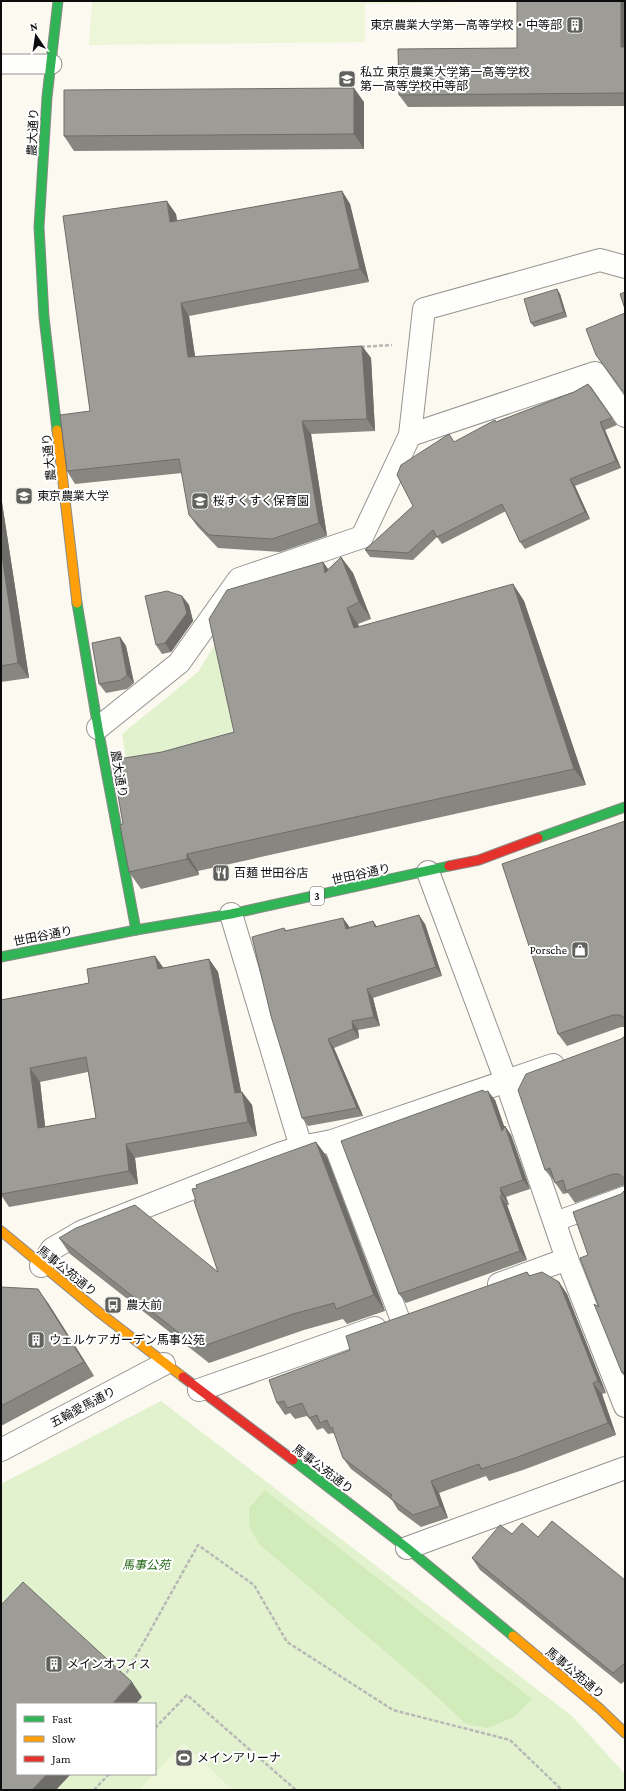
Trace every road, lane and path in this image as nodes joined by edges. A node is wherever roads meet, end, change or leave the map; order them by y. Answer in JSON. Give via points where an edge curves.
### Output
{"nodes":[{"id":1,"x":58,"y":1,"type":"edge"},
{"id":2,"x":1,"y":64,"type":"edge"},
{"id":3,"x":52,"y":64,"type":"junction"},
{"id":4,"x":625,"y":267,"type":"edge"},
{"id":5,"x":421,"y":343,"type":"junction"},
{"id":6,"x":358,"y":347,"type":"edge"},
{"id":7,"x":625,"y":416,"type":"edge"},
{"id":8,"x":410,"y":434,"type":"junction"},
{"id":9,"x":98,"y":728,"type":"junction"},
{"id":10,"x":625,"y":807,"type":"edge"},
{"id":11,"x":428,"y":872,"type":"junction"},
{"id":12,"x":231,"y":914,"type":"junction"},
{"id":13,"x":136,"y":930,"type":"junction"},
{"id":14,"x":1,"y":957,"type":"edge"},
{"id":15,"x":573,"y":1058,"type":"edge"},
{"id":16,"x":506,"y":1081,"type":"junction"},
{"id":17,"x":332,"y":1141,"type":"junction"},
{"id":18,"x":301,"y":1146,"type":"junction"},
{"id":19,"x":625,"y":1196,"type":"edge"},
{"id":20,"x":554,"y":1222,"type":"junction"},
{"id":21,"x":1,"y":1231,"type":"edge"},
{"id":22,"x":568,"y":1259,"type":"junction"},
{"id":23,"x":41,"y":1266,"type":"junction"},
{"id":24,"x":480,"y":1290,"type":"edge"},
{"id":25,"x":422,"y":1311,"type":"edge"},
{"id":26,"x":400,"y":1319,"type":"junction"},
{"id":27,"x":164,"y":1364,"type":"junction"},
{"id":28,"x":198,"y":1390,"type":"junction"},
{"id":29,"x":625,"y":1406,"type":"edge"},
{"id":30,"x":1,"y":1450,"type":"edge"},
{"id":31,"x":625,"y":1468,"type":"edge"},
{"id":32,"x":407,"y":1548,"type":"junction"},
{"id":33,"x":117,"y":1683,"type":"edge"},
{"id":34,"x":156,"y":1727,"type":"edge"},
{"id":35,"x":625,"y":1733,"type":"edge"},
{"id":36,"x":108,"y":1775,"type":"edge"},
{"id":37,"x":94,"y":1790,"type":"edge"},
{"id":38,"x":296,"y":1790,"type":"edge"},
{"id":39,"x":562,"y":1790,"type":"edge"}],
"edges":[{"from":1,"to":3,"type":"street","name":"農大通り"},
{"from":2,"to":3,"type":"lane"},
{"from":3,"to":9,"type":"street","name":"農大通り","via":[[47,98],[39,227],[44,317],[75,591]]},
{"from":4,"to":5,"type":"street","via":[[600,260],[424,309]]},
{"from":5,"to":6,"type":"path"},
{"from":5,"to":8,"type":"street"},
{"from":7,"to":8,"type":"street","via":[[595,374]]},
{"from":8,"to":9,"type":"street","via":[[362,537],[239,579],[179,663]]},
{"from":9,"to":13,"type":"street","name":"農大通り"},
{"from":10,"to":11,"type":"street","name":"世田谷通り","number":"3","via":[[479,860]]},
{"from":11,"to":12,"type":"street","name":"世田谷通り","number":"3"},
{"from":11,"to":16,"type":"street"},
{"from":12,"to":13,"type":"street","name":"世田谷通り","number":"3"},
{"from":12,"to":18,"type":"street"},
{"from":13,"to":14,"type":"street","name":"世田谷通り","number":"3"},
{"from":15,"to":16,"type":"street"},
{"from":16,"to":17,"type":"street"},
{"from":16,"to":20,"type":"street"},
{"from":17,"to":18,"type":"street"},
{"from":17,"to":26,"type":"lane"},
{"from":18,"to":23,"type":"street","via":[[81,1232],[52,1249]]},
{"from":19,"to":20,"type":"lane"},
{"from":20,"to":22,"type":"street"},
{"from":21,"to":23,"type":"street","name":"馬事公苑通り"},
{"from":22,"to":24,"type":"street"},
{"from":22,"to":29,"type":"street"},
{"from":23,"to":27,"type":"street","name":"馬事公苑通り"},
{"from":25,"to":26,"type":"street"},
{"from":26,"to":28,"type":"street"},
{"from":27,"to":28,"type":"street","name":"馬事公苑通り"},
{"from":27,"to":30,"type":"street","name":"五輪愛馬通り"},
{"from":28,"to":32,"type":"street","name":"馬事公苑通り"},
{"from":31,"to":32,"type":"street"},
{"from":32,"to":35,"type":"street","name":"馬事公苑通り","via":[[599,1708]]},
{"from":33,"to":39,"type":"path","via":[[127,1672],[198,1545],[254,1585],[287,1642],[393,1710],[510,1740]]},
{"from":34,"to":38,"type":"path","via":[[187,1695]]},
{"from":36,"to":37,"type":"path"}]}
